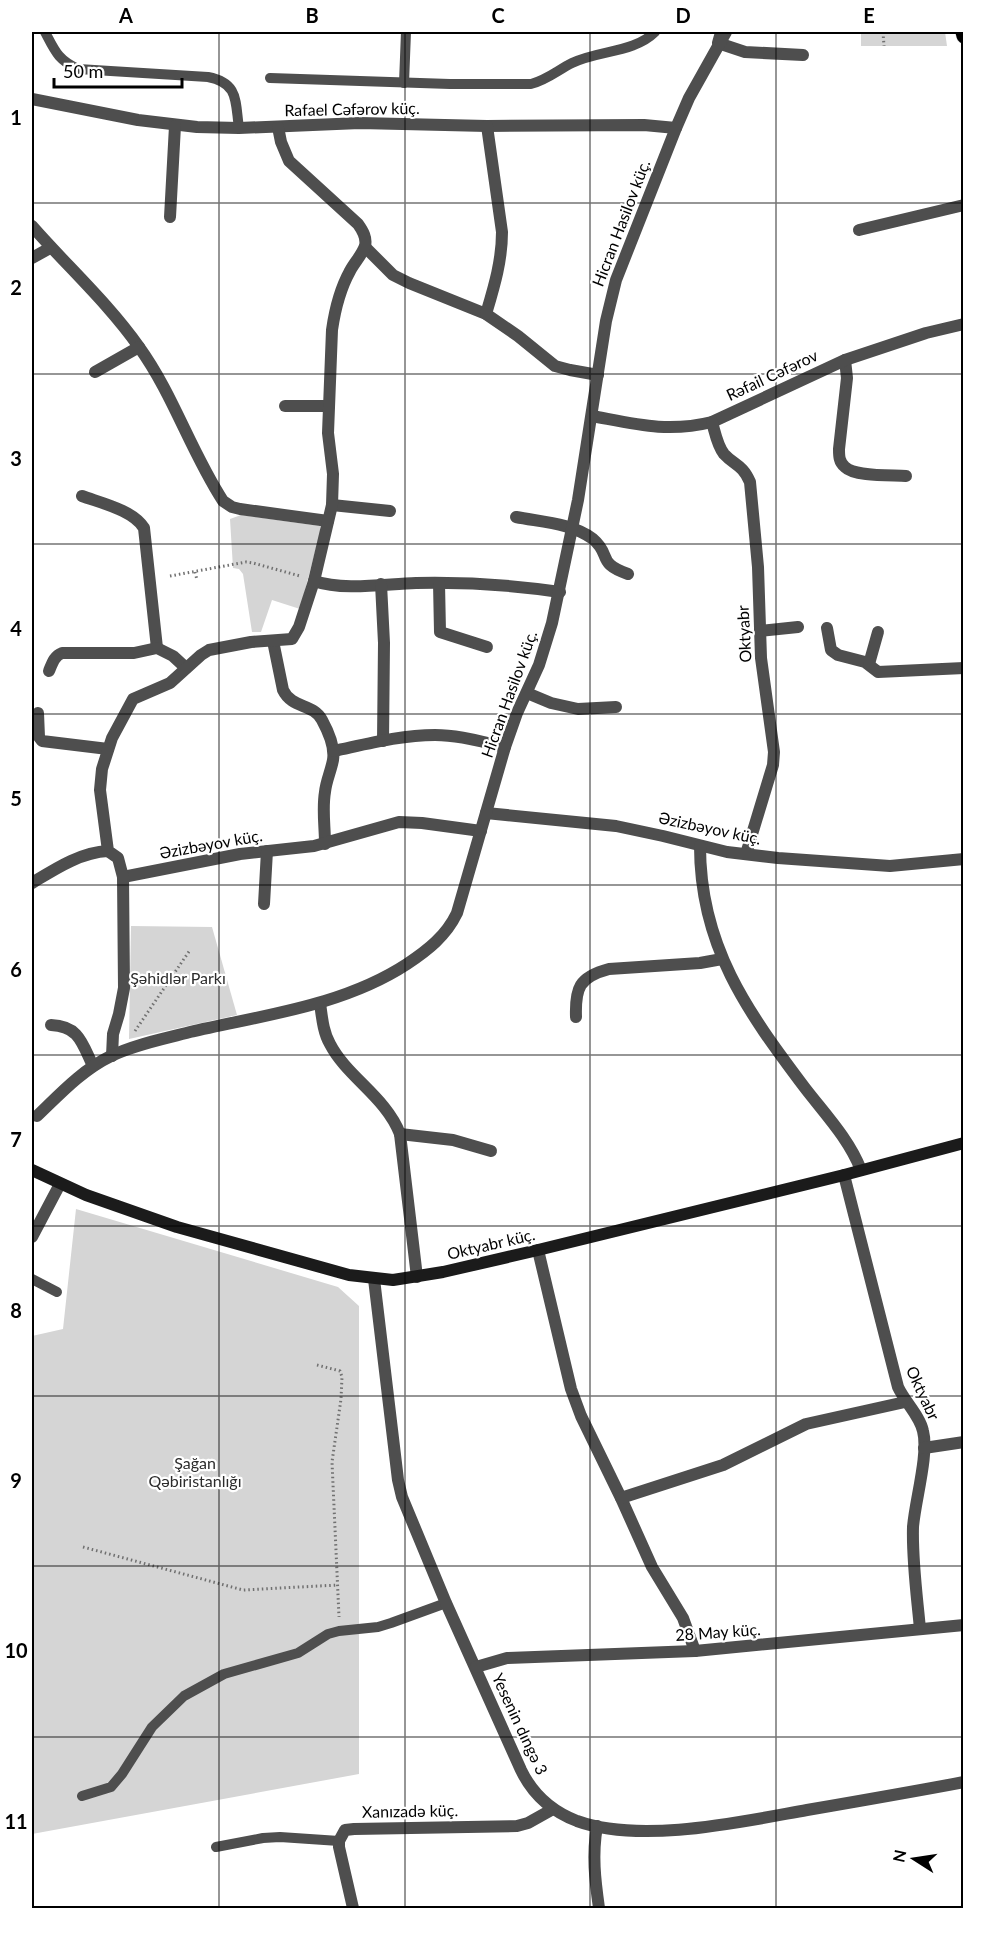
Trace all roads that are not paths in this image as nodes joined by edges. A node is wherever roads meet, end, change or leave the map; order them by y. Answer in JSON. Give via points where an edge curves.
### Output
{"nodes":[{"id":1,"x":45,"y":32,"type":"edge"},
{"id":2,"x":406,"y":32,"type":"edge"},
{"id":3,"x":654,"y":32,"type":"edge"},
{"id":4,"x":726,"y":32,"type":"edge"},
{"id":5,"x":963,"y":32,"type":"edge"},
{"id":6,"x":963,"y":36,"type":"edge"},
{"id":7,"x":719,"y":38,"type":"edge"},
{"id":8,"x":803,"y":56,"type":"dead end"},
{"id":9,"x":270,"y":78,"type":"dead end"},
{"id":10,"x":404,"y":83,"type":"junction"},
{"id":11,"x":32,"y":99,"type":"edge"},
{"id":12,"x":175,"y":126,"type":"junction"},
{"id":13,"x":487,"y":126,"type":"junction"},
{"id":14,"x":278,"y":127,"type":"junction"},
{"id":15,"x":239,"y":128,"type":"junction"},
{"id":16,"x":676,"y":128,"type":"junction"},
{"id":17,"x":963,"y":205,"type":"edge"},
{"id":18,"x":170,"y":217,"type":"dead end"},
{"id":19,"x":32,"y":226,"type":"edge"},
{"id":20,"x":859,"y":230,"type":"dead end"},
{"id":21,"x":365,"y":247,"type":"junction"},
{"id":22,"x":50,"y":248,"type":"junction"},
{"id":23,"x":32,"y":258,"type":"edge"},
{"id":24,"x":486,"y":314,"type":"junction"},
{"id":25,"x":963,"y":324,"type":"edge"},
{"id":26,"x":139,"y":347,"type":"junction"},
{"id":27,"x":845,"y":360,"type":"junction"},
{"id":28,"x":95,"y":372,"type":"dead end"},
{"id":29,"x":598,"y":375,"type":"junction"},
{"id":30,"x":285,"y":406,"type":"dead end"},
{"id":31,"x":329,"y":406,"type":"junction"},
{"id":32,"x":592,"y":416,"type":"junction"},
{"id":33,"x":712,"y":422,"type":"junction"},
{"id":34,"x":906,"y":476,"type":"dead end"},
{"id":35,"x":82,"y":496,"type":"dead end"},
{"id":36,"x":332,"y":505,"type":"junction"},
{"id":37,"x":390,"y":511,"type":"dead end"},
{"id":38,"x":516,"y":517,"type":"dead end"},
{"id":39,"x":328,"y":521,"type":"junction"},
{"id":40,"x":572,"y":528,"type":"junction"},
{"id":41,"x":628,"y":574,"type":"dead end"},
{"id":42,"x":314,"y":581,"type":"junction"},
{"id":43,"x":381,"y":584,"type":"junction"},
{"id":44,"x":439,"y":584,"type":"junction"},
{"id":45,"x":560,"y":592,"type":"junction"},
{"id":46,"x":798,"y":627,"type":"dead end"},
{"id":47,"x":827,"y":628,"type":"dead end"},
{"id":48,"x":760,"y":631,"type":"junction"},
{"id":49,"x":878,"y":632,"type":"dead end"},
{"id":50,"x":273,"y":640,"type":"junction"},
{"id":51,"x":487,"y":647,"type":"dead end"},
{"id":52,"x":157,"y":648,"type":"junction"},
{"id":53,"x":869,"y":664,"type":"junction"},
{"id":54,"x":186,"y":668,"type":"junction"},
{"id":55,"x":963,"y":668,"type":"edge"},
{"id":56,"x":50,"y":671,"type":"dead end"},
{"id":57,"x":527,"y":693,"type":"junction"},
{"id":58,"x":616,"y":707,"type":"dead end"},
{"id":59,"x":38,"y":712,"type":"dead end"},
{"id":60,"x":383,"y":741,"type":"junction"},
{"id":61,"x":505,"y":747,"type":"junction"},
{"id":62,"x":108,"y":749,"type":"junction"},
{"id":63,"x":334,"y":751,"type":"junction"},
{"id":64,"x":486,"y":813,"type":"junction"},
{"id":65,"x":481,"y":831,"type":"junction"},
{"id":66,"x":325,"y":843,"type":"junction"},
{"id":67,"x":700,"y":846,"type":"junction"},
{"id":68,"x":108,"y":851,"type":"junction"},
{"id":69,"x":267,"y":851,"type":"junction"},
{"id":70,"x":746,"y":854,"type":"junction"},
{"id":71,"x":963,"y":860,"type":"edge"},
{"id":72,"x":123,"y":877,"type":"junction"},
{"id":73,"x":32,"y":883,"type":"edge"},
{"id":74,"x":264,"y":904,"type":"dead end"},
{"id":75,"x":722,"y":959,"type":"junction"},
{"id":76,"x":320,"y":1003,"type":"junction"},
{"id":77,"x":576,"y":1017,"type":"dead end"},
{"id":78,"x":51,"y":1025,"type":"dead end"},
{"id":79,"x":112,"y":1056,"type":"junction"},
{"id":80,"x":93,"y":1066,"type":"junction"},
{"id":81,"x":34,"y":1117,"type":"edge"},
{"id":82,"x":32,"y":1128,"type":"edge"},
{"id":83,"x":400,"y":1134,"type":"junction"},
{"id":84,"x":963,"y":1143,"type":"edge"},
{"id":85,"x":491,"y":1151,"type":"dead end"},
{"id":86,"x":32,"y":1170,"type":"edge"},
{"id":87,"x":861,"y":1170,"type":"junction"},
{"id":88,"x":844,"y":1175,"type":"junction"},
{"id":89,"x":60,"y":1184,"type":"junction"},
{"id":90,"x":32,"y":1237,"type":"edge"},
{"id":91,"x":538,"y":1250,"type":"junction"},
{"id":92,"x":417,"y":1277,"type":"junction"},
{"id":93,"x":32,"y":1279,"type":"edge"},
{"id":94,"x":374,"y":1279,"type":"junction"},
{"id":95,"x":57,"y":1292,"type":"dead end"},
{"id":96,"x":905,"y":1402,"type":"junction"},
{"id":97,"x":963,"y":1443,"type":"edge"},
{"id":98,"x":924,"y":1448,"type":"junction"},
{"id":99,"x":621,"y":1498,"type":"junction"},
{"id":100,"x":446,"y":1603,"type":"junction"},
{"id":101,"x":963,"y":1626,"type":"edge"},
{"id":102,"x":920,"y":1629,"type":"junction"},
{"id":103,"x":694,"y":1651,"type":"junction"},
{"id":104,"x":476,"y":1668,"type":"junction"},
{"id":105,"x":963,"y":1782,"type":"edge"},
{"id":106,"x":82,"y":1796,"type":"dead end"},
{"id":107,"x":553,"y":1809,"type":"junction"},
{"id":108,"x":597,"y":1826,"type":"junction"},
{"id":109,"x":339,"y":1841,"type":"junction"},
{"id":110,"x":216,"y":1847,"type":"dead end"},
{"id":111,"x":353,"y":1908,"type":"edge"},
{"id":112,"x":599,"y":1908,"type":"edge"}],
"edges":[{"from":1,"to":15,"type":"lane","via":[[57,56],[78,69],[207,76],[225,82],[234,96]]},
{"from":2,"to":10,"type":"lane"},
{"from":3,"to":10,"type":"lane","via":[[638,44],[572,63],[531,84]]},
{"from":4,"to":7,"type":"street","name":"Hicran Hasilov küç."},
{"from":5,"to":6,"type":"main road"},
{"from":7,"to":8,"type":"street","via":[[745,52]]},
{"from":7,"to":16,"type":"street","name":"Hicran Hasilov küç."},
{"from":9,"to":10,"type":"lane"},
{"from":11,"to":12,"type":"street","name":"Rafael Cəfərov küç."},
{"from":12,"to":15,"type":"street","name":"Rafael Cəfərov küç."},
{"from":12,"to":18,"type":"street"},
{"from":13,"to":14,"type":"street","name":"Rafael Cəfərov küç.","via":[[360,123]]},
{"from":13,"to":16,"type":"street","name":"Rafael Cəfərov küç."},
{"from":13,"to":24,"type":"street","via":[[502,250]]},
{"from":14,"to":15,"type":"street","name":"Rafael Cəfərov küç."},
{"from":14,"to":21,"type":"street","via":[[289,161],[358,225]]},
{"from":16,"to":29,"type":"street","name":"Hicran Hasilov küç.","via":[[616,280]]},
{"from":17,"to":20,"type":"street"},
{"from":19,"to":22,"type":"street"},
{"from":21,"to":24,"type":"street","via":[[393,274],[409,283]]},
{"from":21,"to":31,"type":"street","via":[[344,281],[334,314]]},
{"from":22,"to":23,"type":"street"},
{"from":22,"to":26,"type":"street"},
{"from":24,"to":29,"type":"street","via":[[555,366]]},
{"from":25,"to":27,"type":"street","name":"Rəfail Cəfərov"},
{"from":26,"to":28,"type":"street"},
{"from":26,"to":39,"type":"street","via":[[223,501],[240,509]]},
{"from":27,"to":33,"type":"street","name":"Rəfail Cəfərov"},
{"from":27,"to":34,"type":"street","via":[[847,378],[839,459],[849,470]]},
{"from":29,"to":32,"type":"street","name":"Hicran Hasilov küç."},
{"from":30,"to":31,"type":"street"},
{"from":31,"to":36,"type":"street"},
{"from":32,"to":33,"type":"street","name":"Rəfail Cəfərov","via":[[664,428]]},
{"from":32,"to":40,"type":"street","name":"Hicran Hasilov küç."},
{"from":33,"to":48,"type":"street","name":"Oktyabr","via":[[723,453],[740,465],[750,482]]},
{"from":35,"to":52,"type":"street","via":[[132,515],[144,528]]},
{"from":36,"to":37,"type":"street"},
{"from":36,"to":39,"type":"street"},
{"from":38,"to":40,"type":"street"},
{"from":39,"to":42,"type":"street"},
{"from":40,"to":41,"type":"street","via":[[600,547],[614,570]]},
{"from":40,"to":45,"type":"street","name":"Hicran Hasilov küç."},
{"from":42,"to":43,"type":"street","via":[[331,585]]},
{"from":42,"to":50,"type":"street","via":[[296,635],[289,640]]},
{"from":43,"to":44,"type":"street"},
{"from":43,"to":60,"type":"street"},
{"from":44,"to":45,"type":"street"},
{"from":44,"to":51,"type":"street","via":[[440,632]]},
{"from":45,"to":57,"type":"street","name":"Hicran Hasilov küç.","via":[[546,646]]},
{"from":46,"to":48,"type":"street"},
{"from":47,"to":53,"type":"street","via":[[831,650]]},
{"from":48,"to":70,"type":"street","name":"Oktyabr","via":[[774,752]]},
{"from":49,"to":53,"type":"street"},
{"from":50,"to":54,"type":"street","via":[[209,650]]},
{"from":50,"to":63,"type":"street","via":[[286,697],[318,714]]},
{"from":52,"to":54,"type":"street"},
{"from":52,"to":56,"type":"street","via":[[134,653],[62,653],[53,661]]},
{"from":53,"to":55,"type":"street","via":[[883,673]]},
{"from":54,"to":62,"type":"street","via":[[170,683],[133,699]]},
{"from":57,"to":58,"type":"street","via":[[578,709]]},
{"from":57,"to":61,"type":"street","name":"Hicran Hasilov küç."},
{"from":59,"to":62,"type":"street","via":[[42,741]]},
{"from":60,"to":61,"type":"street","via":[[436,735]]},
{"from":60,"to":63,"type":"street"},
{"from":61,"to":64,"type":"street","name":"Hicran Hasilov küç."},
{"from":62,"to":68,"type":"street","via":[[100,790]]},
{"from":63,"to":66,"type":"street","via":[[324,797]]},
{"from":64,"to":65,"type":"street","name":"Hicran Hasilov küç."},
{"from":64,"to":67,"type":"street","name":"Əzizbəyov küç.","via":[[616,826]]},
{"from":65,"to":66,"type":"street","name":"Əzizbəyov küç.","via":[[399,822]]},
{"from":65,"to":76,"type":"street","name":"Hicran Hasilov küç.","via":[[457,913],[444,934],[385,978]]},
{"from":66,"to":69,"type":"street","name":"Əzizbəyov küç."},
{"from":67,"to":70,"type":"street","name":"Əzizbəyov küç."},
{"from":67,"to":75,"type":"street","via":[[704,895]]},
{"from":68,"to":72,"type":"street","via":[[118,858]]},
{"from":68,"to":73,"type":"street","via":[[73,861]]},
{"from":69,"to":72,"type":"street","name":"Əzizbəyov küç."},
{"from":69,"to":74,"type":"street"},
{"from":70,"to":71,"type":"street","name":"Əzizbəyov küç.","via":[[890,866]]},
{"from":72,"to":79,"type":"street","via":[[124,987]]},
{"from":75,"to":77,"type":"street","via":[[597,972],[578,990]]},
{"from":75,"to":87,"type":"street","via":[[763,1030],[851,1148]]},
{"from":76,"to":79,"type":"street","name":"Hicran Hasilov küç.","via":[[164,1039]]},
{"from":76,"to":83,"type":"street","via":[[330,1044],[385,1107]]},
{"from":78,"to":80,"type":"street","via":[[73,1030]]},
{"from":79,"to":80,"type":"street","name":"Hicran Hasilov küç."},
{"from":80,"to":81,"type":"street","name":"Hicran Hasilov küç."},
{"from":81,"to":82,"type":"street"},
{"from":83,"to":85,"type":"street","via":[[453,1140]]},
{"from":83,"to":92,"type":"street"},
{"from":84,"to":87,"type":"street","name":"Oktyabr küç."},
{"from":86,"to":89,"type":"street","name":"Oktyabr küç."},
{"from":87,"to":88,"type":"street","name":"Oktyabr küç."},
{"from":88,"to":91,"type":"street","name":"Oktyabr küç."},
{"from":88,"to":96,"type":"street","name":"Oktyabr","via":[[892,1366]]},
{"from":89,"to":90,"type":"street"},
{"from":89,"to":94,"type":"street","name":"Oktyabr küç.","via":[[177,1227],[309,1265]]},
{"from":91,"to":92,"type":"street","name":"Oktyabr küç."},
{"from":91,"to":99,"type":"street","via":[[571,1389]]},
{"from":92,"to":94,"type":"street","name":"Oktyabr küç."},
{"from":93,"to":95,"type":"lane"},
{"from":94,"to":100,"type":"street","name":"Yesenin dıngə 3","via":[[398,1480]]},
{"from":96,"to":98,"type":"street","name":"Oktyabr","via":[[917,1415]]},
{"from":96,"to":99,"type":"street","via":[[806,1424],[723,1465]]},
{"from":97,"to":98,"type":"street"},
{"from":98,"to":102,"type":"street","name":"Oktyabr","via":[[913,1529]]},
{"from":99,"to":103,"type":"street","via":[[652,1567],[683,1618]]},
{"from":100,"to":104,"type":"street","name":"Yesenin dıngə 3"},
{"from":100,"to":106,"type":"lane","via":[[378,1627],[339,1631],[321,1637],[298,1653],[224,1674],[184,1696],[152,1727],[111,1787]]},
{"from":101,"to":102,"type":"street","name":"28 May küç."},
{"from":102,"to":103,"type":"street","name":"28 May küç."},
{"from":103,"to":104,"type":"street","name":"28 May küç.","via":[[507,1658]]},
{"from":104,"to":107,"type":"street","name":"Yesenin dıngə 3","via":[[528,1784]]},
{"from":105,"to":108,"type":"street","name":"Yesenin dıngə 3","via":[[702,1828],[649,1830]]},
{"from":107,"to":108,"type":"street","name":"Yesenin dıngə 3"},
{"from":107,"to":109,"type":"street","name":"Xanızadə küç.","via":[[516,1826],[354,1828],[345,1830]]},
{"from":108,"to":112,"type":"street","via":[[594,1867]]},
{"from":109,"to":110,"type":"lane","via":[[280,1837]]},
{"from":109,"to":111,"type":"street"}]}
